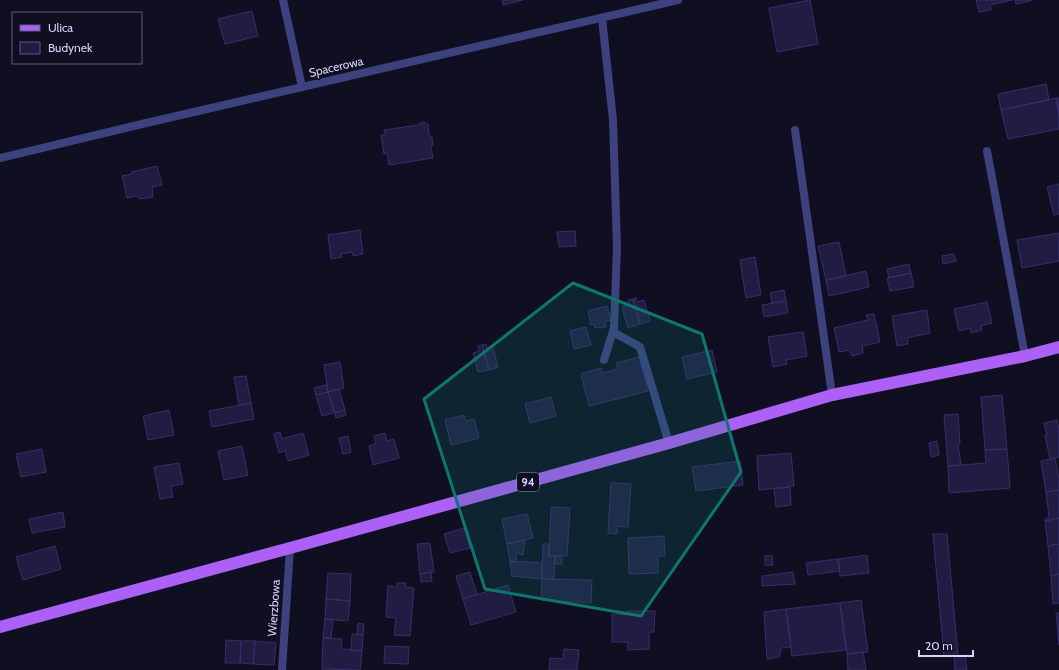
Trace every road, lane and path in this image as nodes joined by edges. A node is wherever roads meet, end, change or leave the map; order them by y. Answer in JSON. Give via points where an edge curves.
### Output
{"nodes":[{"id":1,"x":283,"y":0,"type":"edge"},
{"id":2,"x":678,"y":0,"type":"edge"},
{"id":3,"x":602,"y":18,"type":"junction"},
{"id":4,"x":302,"y":87,"type":"junction"},
{"id":5,"x":795,"y":130,"type":"dead end"},
{"id":6,"x":987,"y":151,"type":"dead end"},
{"id":7,"x":0,"y":158,"type":"edge"},
{"id":8,"x":613,"y":332,"type":"junction"},
{"id":9,"x":1059,"y":347,"type":"edge"},
{"id":10,"x":1025,"y":356,"type":"junction"},
{"id":11,"x":604,"y":360,"type":"dead end"},
{"id":12,"x":832,"y":395,"type":"junction"},
{"id":13,"x":669,"y":442,"type":"junction"},
{"id":14,"x":290,"y":548,"type":"junction"},
{"id":15,"x":0,"y":627,"type":"edge"},
{"id":16,"x":282,"y":670,"type":"edge"}],
"edges":[{"from":1,"to":4,"type":"street"},
{"from":2,"to":3,"type":"street","name":"Spacerowa"},
{"from":3,"to":4,"type":"street","name":"Spacerowa"},
{"from":3,"to":8,"type":"street","via":[[612,120],[617,248]]},
{"from":4,"to":7,"type":"street","name":"Spacerowa"},
{"from":5,"to":12,"type":"street"},
{"from":6,"to":10,"type":"street"},
{"from":8,"to":11,"type":"street"},
{"from":8,"to":13,"type":"street","via":[[640,347]]},
{"from":9,"to":10,"type":"main road","number":"94"},
{"from":10,"to":12,"type":"main road","number":"94"},
{"from":12,"to":13,"type":"main road","number":"94"},
{"from":13,"to":14,"type":"main road","number":"94"},
{"from":14,"to":15,"type":"main road","number":"94"},
{"from":14,"to":16,"type":"street","name":"Wierzbowa"}]}
